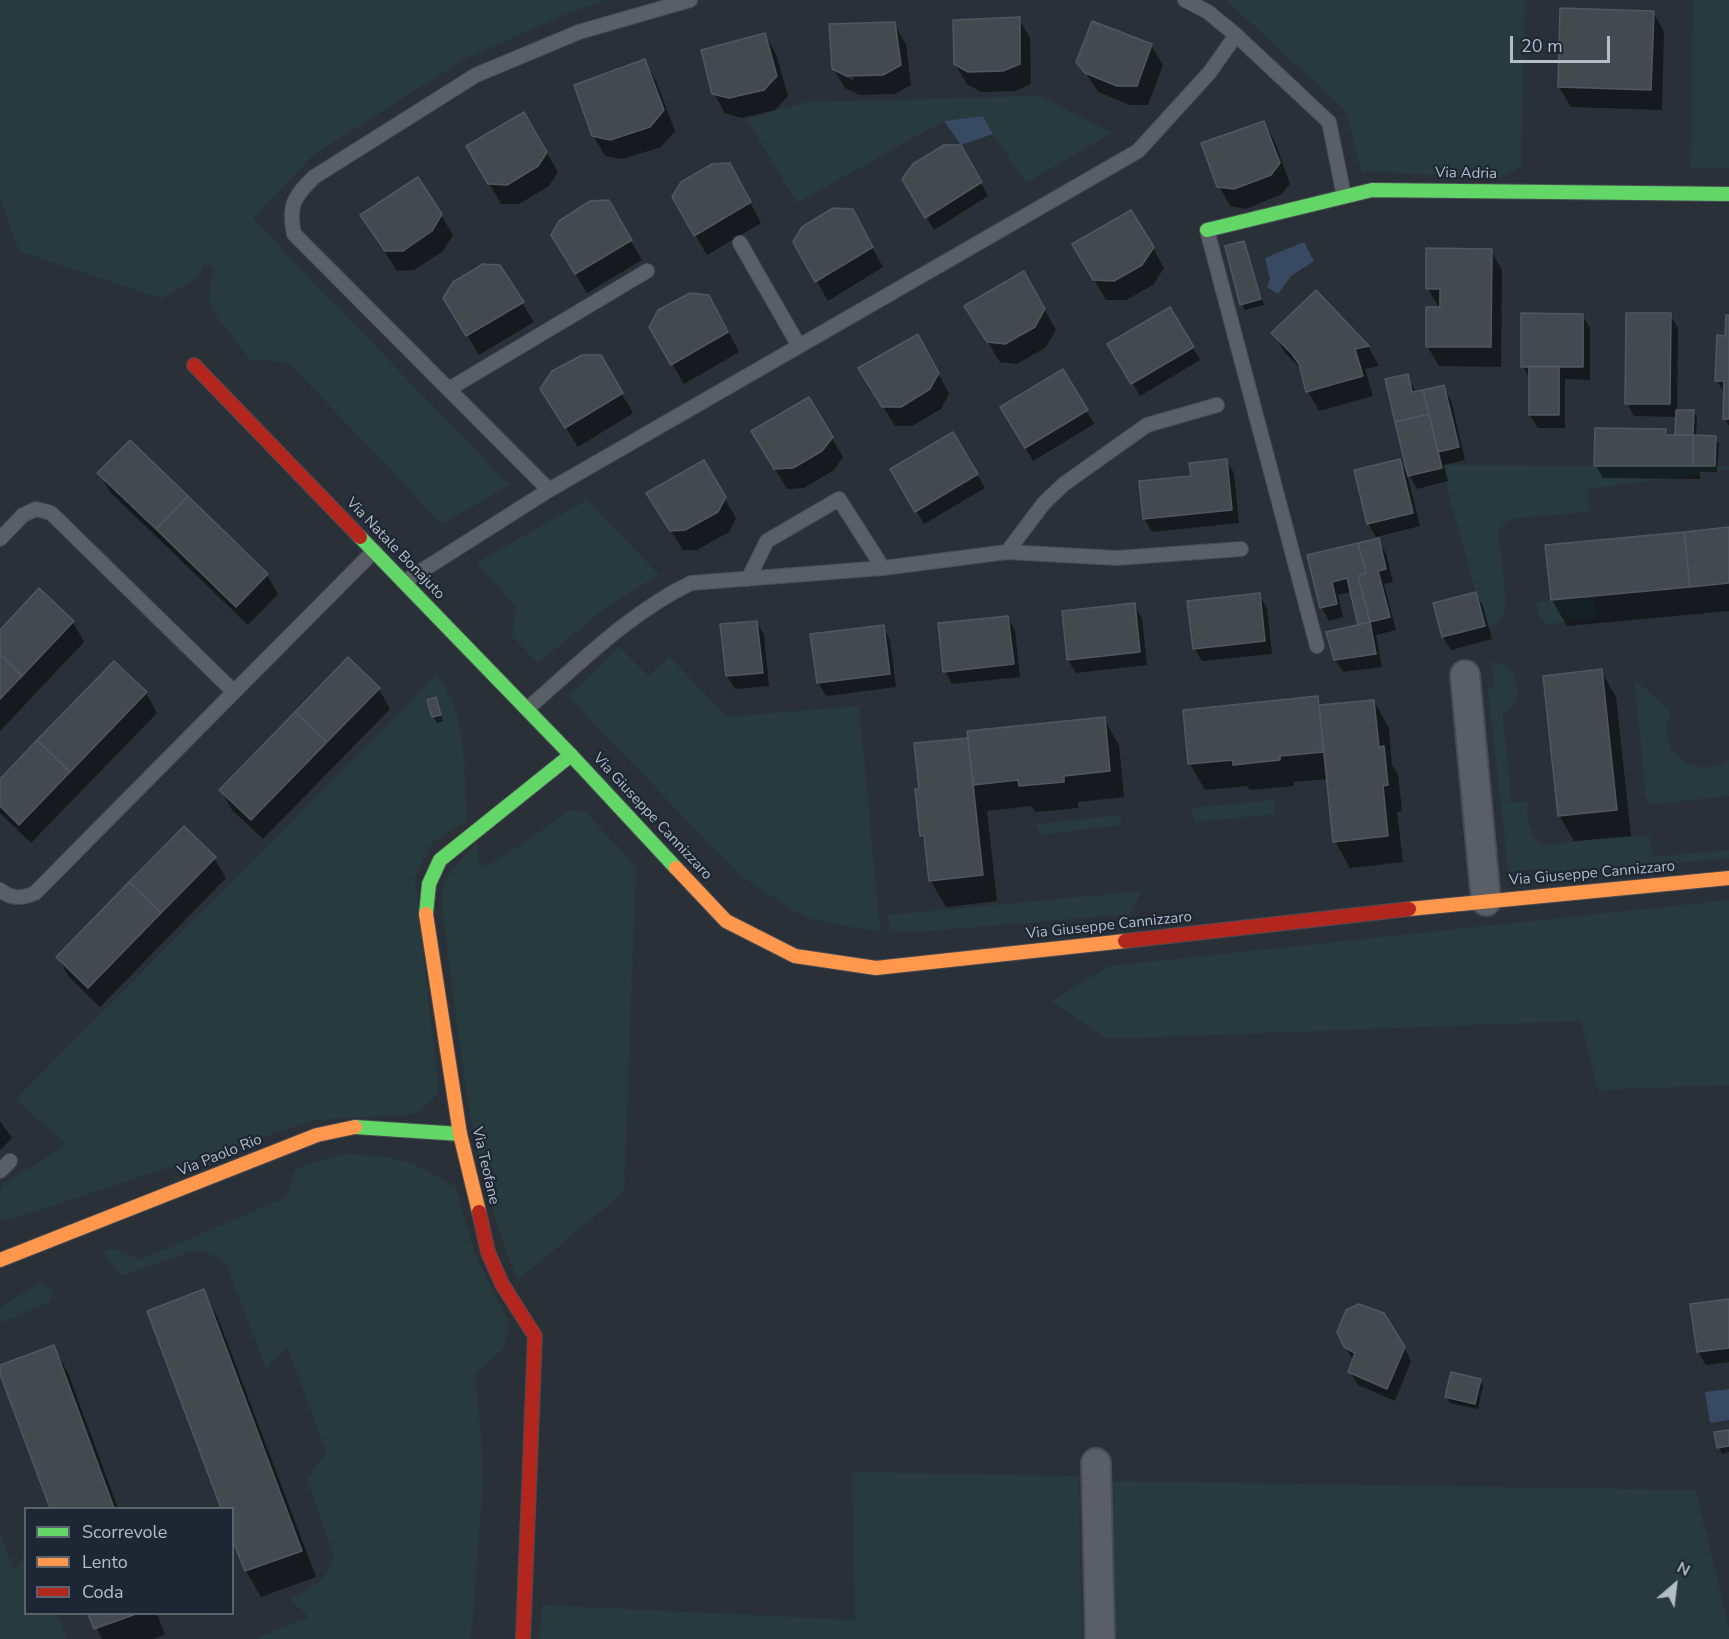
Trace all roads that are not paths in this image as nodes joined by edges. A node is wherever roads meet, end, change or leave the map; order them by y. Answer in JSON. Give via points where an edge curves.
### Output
{"nodes":[{"id":1,"x":690,"y":0,"type":"edge"},
{"id":2,"x":1185,"y":0,"type":"edge"},
{"id":3,"x":1236,"y":35,"type":"junction"},
{"id":4,"x":1729,"y":194,"type":"edge"},
{"id":5,"x":1344,"y":196,"type":"junction"},
{"id":6,"x":1207,"y":230,"type":"joint"},
{"id":7,"x":740,"y":243,"type":"dead end"},
{"id":8,"x":647,"y":271,"type":"dead end"},
{"id":9,"x":799,"y":346,"type":"junction"},
{"id":10,"x":194,"y":365,"type":"dead end"},
{"id":11,"x":449,"y":389,"type":"junction"},
{"id":12,"x":1217,"y":405,"type":"dead end"},
{"id":13,"x":549,"y":490,"type":"junction"},
{"id":14,"x":0,"y":539,"type":"edge"},
{"id":15,"x":1241,"y":549,"type":"dead end"},
{"id":16,"x":374,"y":551,"type":"junction"},
{"id":17,"x":1007,"y":552,"type":"junction"},
{"id":18,"x":883,"y":568,"type":"junction"},
{"id":19,"x":748,"y":579,"type":"junction"},
{"id":20,"x":404,"y":582,"type":"junction"},
{"id":21,"x":1317,"y":646,"type":"dead end"},
{"id":22,"x":1465,"y":675,"type":"dead end"},
{"id":23,"x":234,"y":692,"type":"junction"},
{"id":24,"x":527,"y":709,"type":"junction"},
{"id":25,"x":572,"y":755,"type":"junction"},
{"id":26,"x":1729,"y":878,"type":"edge"},
{"id":27,"x":0,"y":890,"type":"edge"},
{"id":28,"x":1486,"y":901,"type":"junction"},
{"id":29,"x":460,"y":1134,"type":"junction"},
{"id":30,"x":0,"y":1260,"type":"edge"},
{"id":31,"x":1096,"y":1463,"type":"dead end"},
{"id":32,"x":523,"y":1639,"type":"edge"},
{"id":33,"x":1100,"y":1639,"type":"edge"}],
"edges":[{"from":1,"to":11,"type":"lane","via":[[579,32],[476,75],[314,177],[298,194],[290,215],[294,234]]},
{"from":2,"to":3,"type":"lane","via":[[1208,12]]},
{"from":3,"to":5,"type":"lane","via":[[1329,122]]},
{"from":3,"to":9,"type":"lane","via":[[1210,72],[1138,151]]},
{"from":4,"to":5,"type":"street","name":"Via Adria","via":[[1372,190]]},
{"from":5,"to":6,"type":"street","name":"Via Adria"},
{"from":6,"to":21,"type":"lane"},
{"from":7,"to":9,"type":"lane"},
{"from":8,"to":11,"type":"lane"},
{"from":9,"to":13,"type":"lane"},
{"from":10,"to":16,"type":"street","name":"Via Natale Bonajuto"},
{"from":11,"to":13,"type":"lane"},
{"from":12,"to":17,"type":"lane","via":[[1148,425],[1064,484],[1044,503]]},
{"from":13,"to":20,"type":"lane"},
{"from":14,"to":23,"type":"lane","via":[[23,515],[36,509],[51,513]]},
{"from":15,"to":17,"type":"lane","via":[[1117,558]]},
{"from":16,"to":20,"type":"street","name":"Via Natale Bonajuto"},
{"from":16,"to":23,"type":"lane"},
{"from":17,"to":18,"type":"lane"},
{"from":18,"to":19,"type":"lane"},
{"from":18,"to":19,"type":"lane","via":[[839,499],[767,541]]},
{"from":19,"to":24,"type":"lane","via":[[691,583],[663,596]]},
{"from":20,"to":24,"type":"street","name":"Via Natale Bonajuto"},
{"from":22,"to":28,"type":"street"},
{"from":23,"to":27,"type":"lane","via":[[35,892],[19,898]]},
{"from":24,"to":25,"type":"street","name":"Via Natale Bonajuto"},
{"from":25,"to":28,"type":"street","name":"Via Giuseppe Cannizzaro","via":[[726,921],[795,956],[876,968]]},
{"from":25,"to":29,"type":"street","name":"Via Teofane","via":[[440,860],[429,884],[426,912]]},
{"from":26,"to":28,"type":"street","name":"Via Giuseppe Cannizzaro"},
{"from":29,"to":30,"type":"street","name":"Via Paolo Rio","via":[[351,1127],[317,1135]]},
{"from":29,"to":32,"type":"street","name":"Via Teofane","via":[[488,1252],[502,1284],[535,1336]]},
{"from":31,"to":33,"type":"street"}]}
